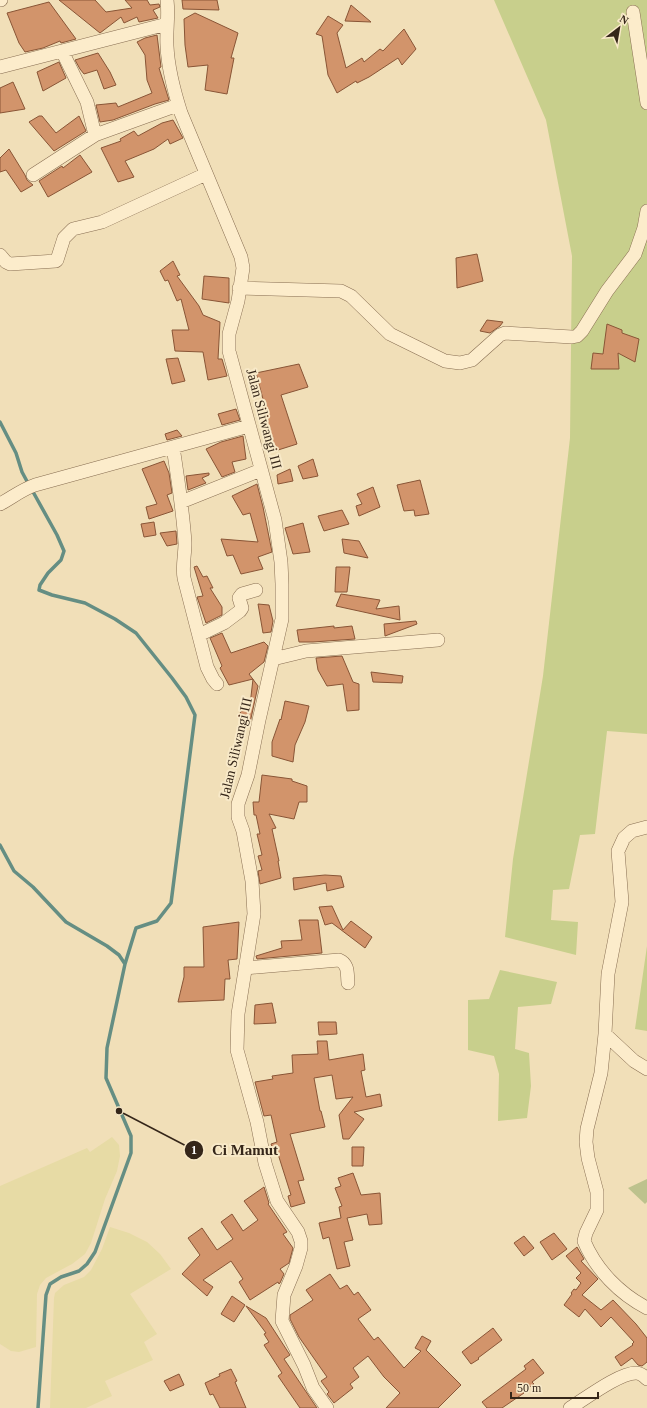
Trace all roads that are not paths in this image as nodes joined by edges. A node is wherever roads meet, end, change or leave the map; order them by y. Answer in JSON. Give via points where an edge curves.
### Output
{"nodes":[{"id":1,"x":167,"y":0,"type":"edge"},
{"id":2,"x":633,"y":12,"type":"dead end"},
{"id":3,"x":167,"y":24,"type":"junction"},
{"id":4,"x":62,"y":51,"type":"junction"},
{"id":5,"x":0,"y":67,"type":"edge"},
{"id":6,"x":647,"y":103,"type":"edge"},
{"id":7,"x":178,"y":105,"type":"junction"},
{"id":8,"x":96,"y":135,"type":"junction"},
{"id":9,"x":206,"y":174,"type":"junction"},
{"id":10,"x":33,"y":175,"type":"dead end"},
{"id":11,"x":647,"y":211,"type":"edge"},
{"id":12,"x":641,"y":252,"type":"edge"},
{"id":13,"x":0,"y":255,"type":"edge"},
{"id":14,"x":239,"y":288,"type":"junction"},
{"id":15,"x":249,"y":426,"type":"junction"},
{"id":16,"x":173,"y":447,"type":"junction"},
{"id":17,"x":261,"y":470,"type":"junction"},
{"id":18,"x":181,"y":502,"type":"junction"},
{"id":19,"x":0,"y":504,"type":"edge"},
{"id":20,"x":256,"y":590,"type":"dead end"},
{"id":21,"x":199,"y":635,"type":"junction"},
{"id":22,"x":438,"y":640,"type":"dead end"},
{"id":23,"x":273,"y":659,"type":"junction"},
{"id":24,"x":217,"y":684,"type":"dead end"},
{"id":25,"x":647,"y":827,"type":"edge"},
{"id":26,"x":245,"y":968,"type":"junction"},
{"id":27,"x":348,"y":983,"type":"dead end"},
{"id":28,"x":606,"y":1034,"type":"junction"},
{"id":29,"x":647,"y":1068,"type":"edge"},
{"id":30,"x":647,"y":1308,"type":"edge"},
{"id":31,"x":647,"y":1379,"type":"edge"},
{"id":32,"x":327,"y":1408,"type":"edge"},
{"id":33,"x":570,"y":1408,"type":"edge"}],
"edges":[{"from":1,"to":3,"type":"street"},
{"from":2,"to":6,"type":"street"},
{"from":3,"to":4,"type":"street"},
{"from":3,"to":7,"type":"street","via":[[168,61]]},
{"from":4,"to":5,"type":"street"},
{"from":4,"to":8,"type":"street","via":[[87,102]]},
{"from":7,"to":8,"type":"street"},
{"from":7,"to":9,"type":"street"},
{"from":8,"to":10,"type":"street"},
{"from":9,"to":13,"type":"street","via":[[102,222],[72,229],[64,238],[56,261],[10,264]]},
{"from":9,"to":14,"type":"street","name":"Jalan Siliwangi III","via":[[241,257],[243,268]]},
{"from":11,"to":12,"type":"street"},
{"from":12,"to":14,"type":"street","via":[[607,291],[577,336],[505,333],[472,360],[460,363],[445,361],[390,334],[346,292]]},
{"from":14,"to":15,"type":"street","name":"Jalan Siliwangi III","via":[[229,334],[229,351]]},
{"from":15,"to":16,"type":"street"},
{"from":15,"to":17,"type":"street","name":"Jalan Siliwangi III"},
{"from":16,"to":18,"type":"street"},
{"from":16,"to":19,"type":"street","via":[[31,486]]},
{"from":17,"to":18,"type":"street"},
{"from":17,"to":23,"type":"street","name":"Jalan Siliwangi III","via":[[275,520],[281,562],[282,619]]},
{"from":18,"to":21,"type":"street","via":[[184,578]]},
{"from":20,"to":21,"type":"street","via":[[242,594],[239,598],[242,608],[240,611],[224,623]]},
{"from":21,"to":24,"type":"street","via":[[210,672]]},
{"from":22,"to":23,"type":"street","via":[[306,651]]},
{"from":23,"to":26,"type":"street","name":"Jalan Siliwangi III","via":[[248,775],[238,804],[238,817],[252,881],[254,914]]},
{"from":25,"to":28,"type":"street","via":[[632,831],[624,838],[618,851],[622,902],[608,974]]},
{"from":26,"to":27,"type":"street","via":[[339,960],[347,967]]},
{"from":26,"to":32,"type":"street","name":"Jalan Siliwangi III","via":[[238,1014],[237,1050],[277,1201],[298,1232],[301,1241],[296,1266],[284,1295],[282,1321],[313,1388]]},
{"from":28,"to":29,"type":"street","via":[[634,1061]]},
{"from":28,"to":30,"type":"street","via":[[601,1073],[586,1142],[597,1192],[597,1210],[584,1241],[602,1271],[617,1288]]},
{"from":31,"to":33,"type":"street","via":[[637,1373],[630,1374],[609,1383]]}]}
